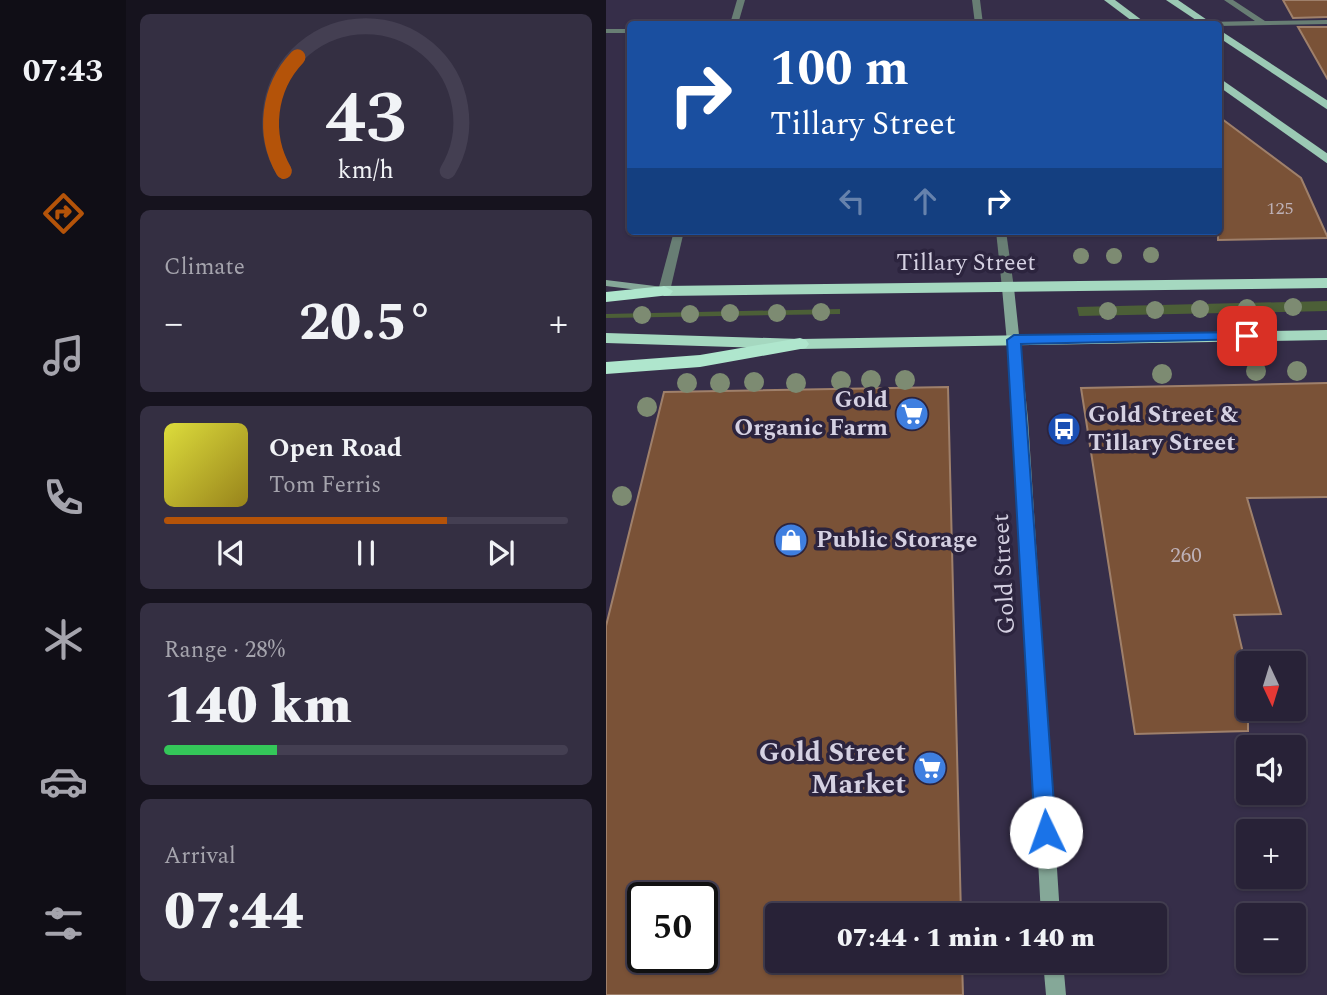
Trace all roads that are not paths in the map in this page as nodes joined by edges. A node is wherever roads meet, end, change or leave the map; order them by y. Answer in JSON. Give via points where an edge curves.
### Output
{"nodes":[{"id":1,"x":741,"y":0,"type":"edge"},
{"id":2,"x":976,"y":0,"type":"edge"},
{"id":3,"x":1109,"y":0,"type":"edge"},
{"id":4,"x":1171,"y":0,"type":"edge"},
{"id":5,"x":1228,"y":0,"type":"edge"},
{"id":6,"x":735,"y":21,"type":"edge"},
{"id":7,"x":979,"y":21,"type":"edge"},
{"id":8,"x":1137,"y":21,"type":"edge"},
{"id":9,"x":1202,"y":21,"type":"edge"},
{"id":10,"x":1328,"y":22,"type":"edge"},
{"id":11,"x":1263,"y":23,"type":"junction"},
{"id":12,"x":1222,"y":24,"type":"edge"},
{"id":13,"x":606,"y":31,"type":"edge"},
{"id":14,"x":627,"y":31,"type":"edge"},
{"id":15,"x":1222,"y":35,"type":"edge"},
{"id":16,"x":1222,"y":83,"type":"edge"},
{"id":17,"x":1328,"y":107,"type":"edge"},
{"id":18,"x":1328,"y":160,"type":"edge"},
{"id":19,"x":678,"y":235,"type":"edge"},
{"id":20,"x":1001,"y":235,"type":"edge"},
{"id":21,"x":606,"y":283,"type":"edge"},
{"id":22,"x":1328,"y":283,"type":"edge"},
{"id":23,"x":1008,"y":288,"type":"junction"},
{"id":24,"x":664,"y":291,"type":"junction"},
{"id":25,"x":606,"y":297,"type":"edge"},
{"id":26,"x":1328,"y":335,"type":"edge"},
{"id":27,"x":606,"y":338,"type":"edge"},
{"id":28,"x":1014,"y":340,"type":"junction"},
{"id":29,"x":800,"y":344,"type":"junction"},
{"id":30,"x":606,"y":368,"type":"edge"},
{"id":31,"x":1050,"y":903,"type":"edge"},
{"id":32,"x":1054,"y":973,"type":"edge"},
{"id":33,"x":1056,"y":995,"type":"edge"}],
"edges":[{"from":1,"to":6,"type":"street"},
{"from":2,"to":7,"type":"street"},
{"from":3,"to":8,"type":"main road"},
{"from":4,"to":9,"type":"main road"},
{"from":5,"to":11,"type":"street"},
{"from":10,"to":11,"type":"street"},
{"from":11,"to":12,"type":"street"},
{"from":13,"to":14,"type":"street"},
{"from":15,"to":17,"type":"main road"},
{"from":16,"to":18,"type":"main road"},
{"from":19,"to":24,"type":"street"},
{"from":20,"to":23,"type":"street","name":"Gold Street"},
{"from":21,"to":24,"type":"main road","name":"Tillary Street"},
{"from":22,"to":23,"type":"highway","name":"Tillary Street"},
{"from":23,"to":24,"type":"highway","name":"Tillary Street"},
{"from":23,"to":28,"type":"main road","name":"Gold Street"},
{"from":24,"to":25,"type":"highway"},
{"from":26,"to":28,"type":"highway"},
{"from":27,"to":29,"type":"highway"},
{"from":28,"to":29,"type":"highway"},
{"from":28,"to":31,"type":"main road","name":"Gold Street"},
{"from":29,"to":30,"type":"highway","via":[[700,361]]},
{"from":32,"to":33,"type":"main road"}]}
